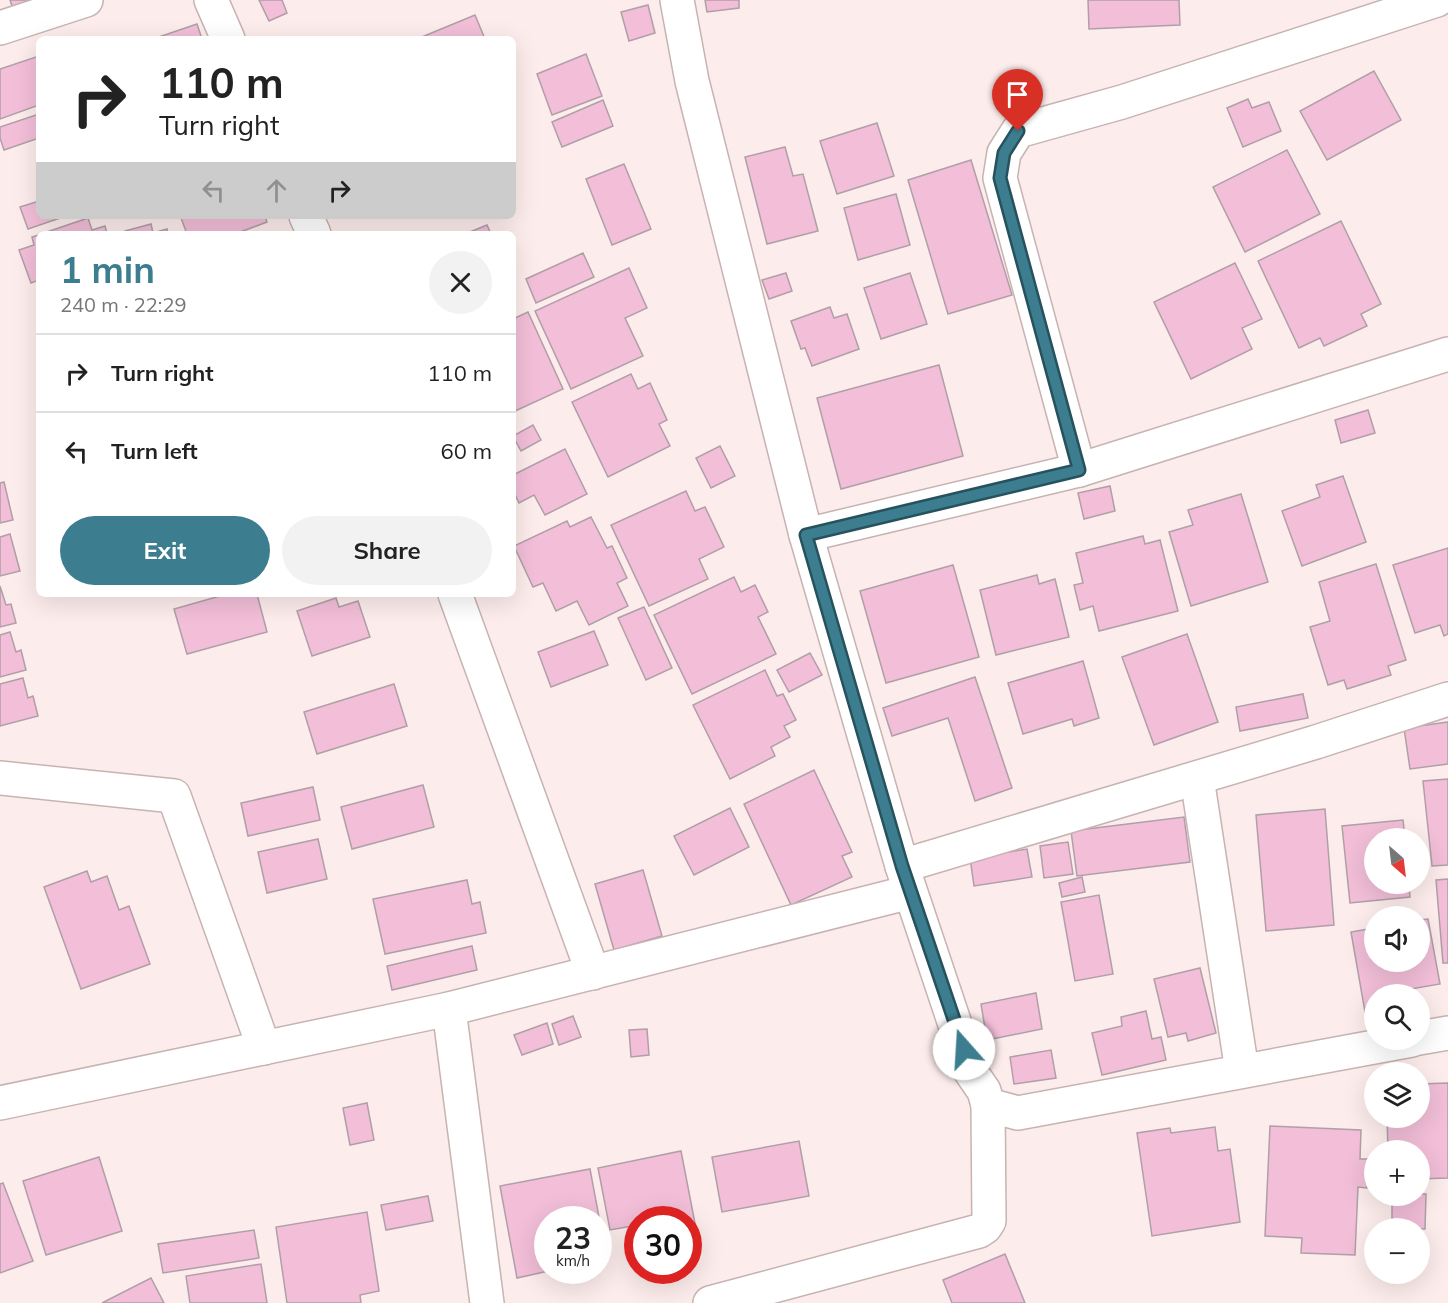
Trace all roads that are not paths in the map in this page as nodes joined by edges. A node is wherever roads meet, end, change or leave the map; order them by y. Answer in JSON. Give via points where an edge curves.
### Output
{"nodes":[{"id":1,"x":86,"y":0,"type":"edge"},
{"id":2,"x":211,"y":0,"type":"edge"},
{"id":3,"x":677,"y":0,"type":"edge"},
{"id":4,"x":1437,"y":0,"type":"edge"},
{"id":5,"x":0,"y":28,"type":"edge"},
{"id":6,"x":227,"y":36,"type":"edge"},
{"id":7,"x":1448,"y":354,"type":"edge"},
{"id":8,"x":1079,"y":470,"type":"junction"},
{"id":9,"x":806,"y":535,"type":"junction"},
{"id":10,"x":456,"y":597,"type":"edge"},
{"id":11,"x":1448,"y":699,"type":"edge"},
{"id":12,"x":0,"y":778,"type":"edge"},
{"id":13,"x":1197,"y":778,"type":"junction"},
{"id":14,"x":906,"y":879,"type":"junction"},
{"id":15,"x":593,"y":973,"type":"junction"},
{"id":16,"x":449,"y":1009,"type":"junction"},
{"id":17,"x":1448,"y":1033,"type":"edge"},
{"id":18,"x":1430,"y":1036,"type":"edge"},
{"id":19,"x":264,"y":1048,"type":"junction"},
{"id":20,"x":1364,"y":1049,"type":"edge"},
{"id":21,"x":1242,"y":1071,"type":"junction"},
{"id":22,"x":0,"y":1103,"type":"edge"},
{"id":23,"x":988,"y":1105,"type":"junction"},
{"id":24,"x":487,"y":1303,"type":"edge"},
{"id":25,"x":710,"y":1303,"type":"edge"}],
"edges":[{"from":1,"to":5,"type":"street"},
{"from":2,"to":6,"type":"street"},
{"from":3,"to":9,"type":"street","via":[[692,81]]},
{"from":4,"to":8,"type":"street","via":[[1122,102],[1018,131],[1004,153],[1000,178]]},
{"from":7,"to":8,"type":"street"},
{"from":8,"to":9,"type":"street"},
{"from":9,"to":14,"type":"street"},
{"from":10,"to":15,"type":"street"},
{"from":11,"to":13,"type":"street"},
{"from":12,"to":19,"type":"street","via":[[174,796]]},
{"from":13,"to":14,"type":"street"},
{"from":13,"to":21,"type":"street"},
{"from":14,"to":15,"type":"street"},
{"from":14,"to":23,"type":"street","via":[[971,1072]]},
{"from":15,"to":16,"type":"street"},
{"from":16,"to":19,"type":"street"},
{"from":16,"to":24,"type":"street"},
{"from":17,"to":18,"type":"street"},
{"from":19,"to":22,"type":"street"},
{"from":20,"to":21,"type":"street"},
{"from":21,"to":23,"type":"street","via":[[1018,1113]]},
{"from":23,"to":25,"type":"street","via":[[989,1221],[980,1232]]}]}
